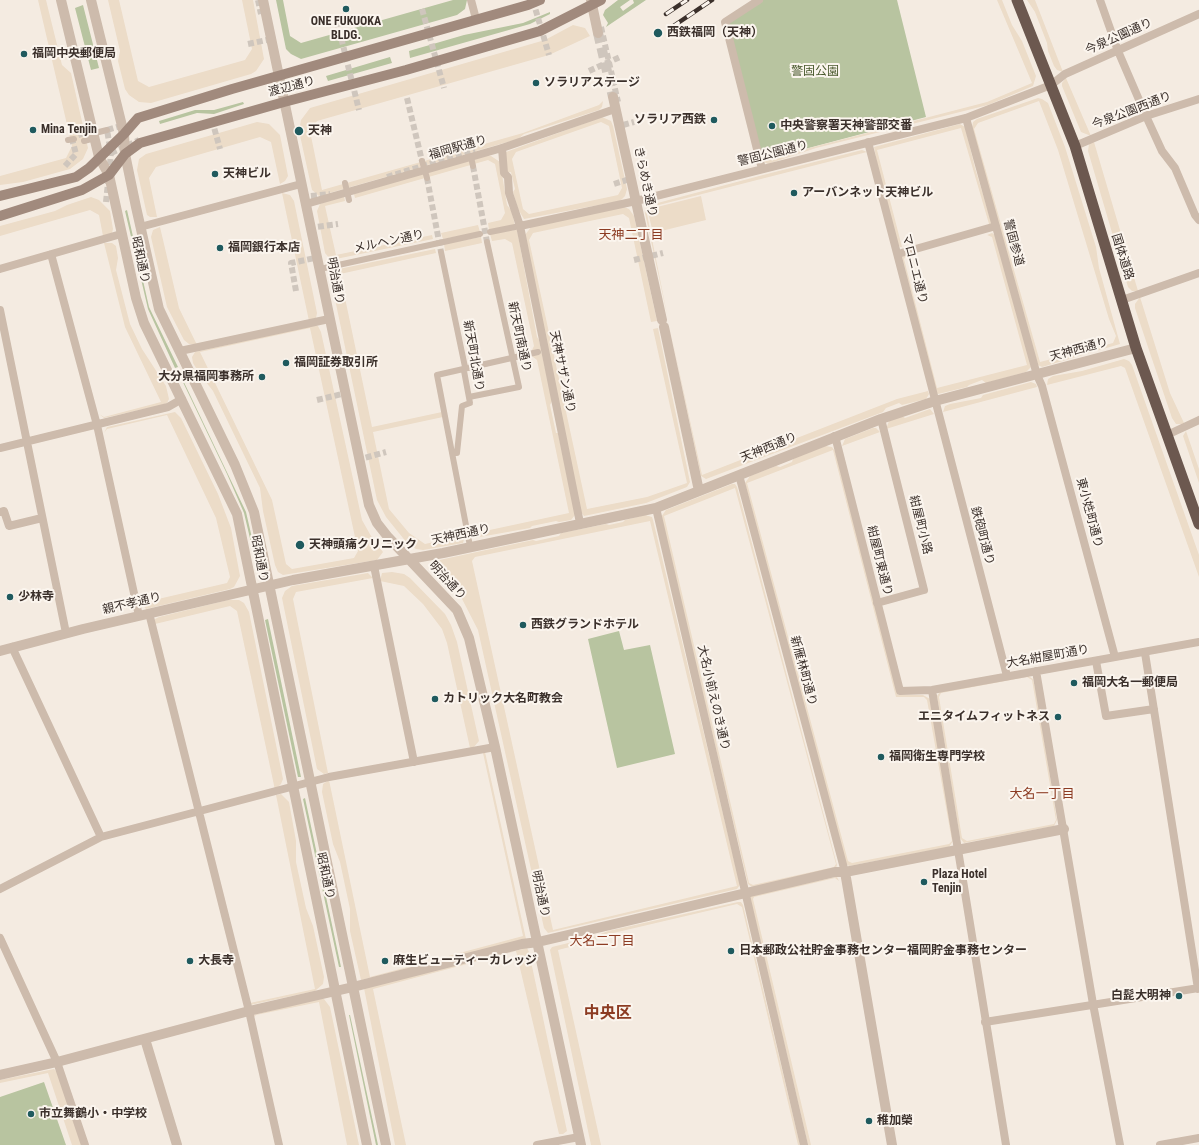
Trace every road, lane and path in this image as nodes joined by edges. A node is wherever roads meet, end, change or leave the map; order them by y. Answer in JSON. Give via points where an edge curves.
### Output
{"nodes":[{"id":1,"x":61,"y":0,"type":"edge"},
{"id":2,"x":92,"y":0,"type":"edge"},
{"id":3,"x":263,"y":0,"type":"edge"},
{"id":4,"x":471,"y":0,"type":"edge"},
{"id":5,"x":540,"y":0,"type":"edge"},
{"id":6,"x":758,"y":0,"type":"edge"},
{"id":7,"x":1017,"y":0,"type":"edge"},
{"id":8,"x":1100,"y":0,"type":"edge"},
{"id":9,"x":595,"y":2,"type":"edge"},
{"id":10,"x":1199,"y":14,"type":"edge"},
{"id":11,"x":476,"y":19,"type":"junction"},
{"id":12,"x":598,"y":33,"type":"tunnel mouth"},
{"id":13,"x":1118,"y":51,"type":"junction"},
{"id":14,"x":280,"y":75,"type":"junction"},
{"id":15,"x":1051,"y":85,"type":"junction"},
{"id":16,"x":613,"y":97,"type":"tunnel mouth"},
{"id":17,"x":1199,"y":99,"type":"edge"},
{"id":18,"x":284,"y":102,"type":"junction"},
{"id":19,"x":615,"y":109,"type":"junction"},
{"id":20,"x":1146,"y":116,"type":"junction"},
{"id":21,"x":966,"y":118,"type":"junction"},
{"id":22,"x":107,"y":130,"type":"dead end"},
{"id":23,"x":124,"y":134,"type":"junction"},
{"id":24,"x":84,"y":141,"type":"dead end"},
{"id":25,"x":868,"y":142,"type":"junction"},
{"id":26,"x":1075,"y":146,"type":"junction"},
{"id":27,"x":502,"y":148,"type":"junction"},
{"id":28,"x":125,"y":154,"type":"junction"},
{"id":29,"x":99,"y":157,"type":"junction"},
{"id":30,"x":471,"y":157,"type":"junction"},
{"id":31,"x":422,"y":161,"type":"tunnel mouth"},
{"id":32,"x":472,"y":166,"type":"tunnel mouth"},
{"id":33,"x":762,"y":169,"type":"junction"},
{"id":34,"x":424,"y":170,"type":"junction"},
{"id":35,"x":109,"y":175,"type":"junction"},
{"id":36,"x":427,"y":178,"type":"tunnel mouth"},
{"id":37,"x":345,"y":183,"type":"dead end"},
{"id":38,"x":301,"y":184,"type":"junction"},
{"id":39,"x":0,"y":196,"type":"edge"},
{"id":40,"x":349,"y":200,"type":"dead end"},
{"id":41,"x":636,"y":201,"type":"junction"},
{"id":42,"x":306,"y":204,"type":"junction"},
{"id":43,"x":0,"y":216,"type":"edge"},
{"id":44,"x":1199,"y":220,"type":"edge"},
{"id":45,"x":520,"y":226,"type":"junction"},
{"id":46,"x":996,"y":226,"type":"junction"},
{"id":47,"x":140,"y":227,"type":"junction"},
{"id":48,"x":490,"y":232,"type":"dead end"},
{"id":49,"x":121,"y":234,"type":"junction"},
{"id":50,"x":480,"y":234,"type":"dead end"},
{"id":51,"x":487,"y":242,"type":"tunnel mouth"},
{"id":52,"x":441,"y":252,"type":"tunnel mouth"},
{"id":53,"x":51,"y":254,"type":"junction"},
{"id":54,"x":898,"y":254,"type":"junction"},
{"id":55,"x":0,"y":269,"type":"edge"},
{"id":56,"x":320,"y":269,"type":"junction"},
{"id":57,"x":1199,"y":273,"type":"edge"},
{"id":58,"x":1122,"y":300,"type":"junction"},
{"id":59,"x":0,"y":310,"type":"edge"},
{"id":60,"x":329,"y":319,"type":"junction"},
{"id":61,"x":3,"y":335,"type":"edge"},
{"id":62,"x":1136,"y":348,"type":"junction"},
{"id":63,"x":180,"y":351,"type":"junction"},
{"id":64,"x":538,"y":352,"type":"dead end"},
{"id":65,"x":512,"y":358,"type":"junction"},
{"id":66,"x":466,"y":367,"type":"junction"},
{"id":67,"x":1037,"y":375,"type":"junction"},
{"id":68,"x":469,"y":397,"type":"junction"},
{"id":69,"x":182,"y":399,"type":"junction"},
{"id":70,"x":935,"y":401,"type":"junction"},
{"id":71,"x":880,"y":419,"type":"junction"},
{"id":72,"x":1199,"y":420,"type":"edge"},
{"id":73,"x":97,"y":425,"type":"junction"},
{"id":74,"x":1167,"y":435,"type":"junction"},
{"id":75,"x":835,"y":436,"type":"junction"},
{"id":76,"x":27,"y":442,"type":"junction"},
{"id":77,"x":0,"y":448,"type":"edge"},
{"id":78,"x":452,"y":454,"type":"junction"},
{"id":79,"x":739,"y":475,"type":"junction"},
{"id":80,"x":699,"y":490,"type":"junction"},
{"id":81,"x":656,"y":508,"type":"junction"},
{"id":82,"x":0,"y":512,"type":"edge"},
{"id":83,"x":42,"y":518,"type":"junction"},
{"id":84,"x":580,"y":523,"type":"junction"},
{"id":85,"x":1199,"y":524,"type":"edge"},
{"id":86,"x":470,"y":546,"type":"junction"},
{"id":87,"x":409,"y":560,"type":"junction"},
{"id":88,"x":374,"y":566,"type":"junction"},
{"id":89,"x":270,"y":585,"type":"junction"},
{"id":90,"x":252,"y":590,"type":"junction"},
{"id":91,"x":877,"y":603,"type":"junction"},
{"id":92,"x":144,"y":614,"type":"junction"},
{"id":93,"x":66,"y":633,"type":"junction"},
{"id":94,"x":1199,"y":642,"type":"edge"},
{"id":95,"x":12,"y":647,"type":"junction"},
{"id":96,"x":0,"y":651,"type":"edge"},
{"id":97,"x":1145,"y":653,"type":"junction"},
{"id":98,"x":1115,"y":657,"type":"junction"},
{"id":99,"x":1096,"y":661,"type":"junction"},
{"id":100,"x":1036,"y":671,"type":"junction"},
{"id":101,"x":1007,"y":676,"type":"junction"},
{"id":102,"x":932,"y":690,"type":"junction"},
{"id":103,"x":900,"y":691,"type":"joint"},
{"id":104,"x":1154,"y":709,"type":"junction"},
{"id":105,"x":495,"y":747,"type":"junction"},
{"id":106,"x":414,"y":762,"type":"junction"},
{"id":107,"x":311,"y":782,"type":"junction"},
{"id":108,"x":292,"y":787,"type":"junction"},
{"id":109,"x":200,"y":812,"type":"junction"},
{"id":110,"x":1064,"y":829,"type":"junction"},
{"id":111,"x":101,"y":837,"type":"junction"},
{"id":112,"x":958,"y":849,"type":"junction"},
{"id":113,"x":845,"y":872,"type":"junction"},
{"id":114,"x":0,"y":889,"type":"edge"},
{"id":115,"x":746,"y":894,"type":"junction"},
{"id":116,"x":0,"y":938,"type":"edge"},
{"id":117,"x":538,"y":942,"type":"junction"},
{"id":118,"x":353,"y":987,"type":"junction"},
{"id":119,"x":1199,"y":988,"type":"edge"},
{"id":120,"x":335,"y":991,"type":"junction"},
{"id":121,"x":1093,"y":1004,"type":"junction"},
{"id":122,"x":249,"y":1011,"type":"junction"},
{"id":123,"x":985,"y":1022,"type":"junction"},
{"id":124,"x":145,"y":1039,"type":"junction"},
{"id":125,"x":57,"y":1062,"type":"junction"},
{"id":126,"x":0,"y":1075,"type":"edge"},
{"id":127,"x":1199,"y":1138,"type":"edge"},
{"id":128,"x":580,"y":1141,"type":"edge"},
{"id":129,"x":85,"y":1145,"type":"edge"},
{"id":130,"x":177,"y":1145,"type":"edge"},
{"id":131,"x":279,"y":1145,"type":"edge"},
{"id":132,"x":367,"y":1145,"type":"edge"},
{"id":133,"x":386,"y":1145,"type":"edge"},
{"id":134,"x":537,"y":1145,"type":"edge"},
{"id":135,"x":804,"y":1145,"type":"edge"},
{"id":136,"x":892,"y":1145,"type":"edge"},
{"id":137,"x":1006,"y":1145,"type":"edge"},
{"id":138,"x":1120,"y":1145,"type":"edge"},
{"id":139,"x":1160,"y":1145,"type":"edge"}],
"edges":[{"from":1,"to":29,"type":"street","name":"昭和通り"},
{"from":2,"to":23,"type":"street","name":"昭和通り"},
{"from":3,"to":14,"type":"street","name":"明治通り"},
{"from":4,"to":11,"type":"street"},
{"from":5,"to":11,"type":"main road","name":"渡辺通り"},
{"from":6,"to":33,"type":"street","via":[[725,22]]},
{"from":7,"to":15,"type":"highway","name":"国体道路"},
{"from":8,"to":13,"type":"street"},
{"from":9,"to":12,"type":"street"},
{"from":9,"to":18,"type":"main road","name":"渡辺通り","via":[[540,31]]},
{"from":10,"to":13,"type":"street","name":"今泉公園通り"},
{"from":11,"to":14,"type":"main road","name":"渡辺通り"},
{"from":13,"to":15,"type":"street","name":"今泉公園通り","via":[[1065,74]]},
{"from":13,"to":20,"type":"street"},
{"from":14,"to":18,"type":"street","name":"明治通り"},
{"from":14,"to":23,"type":"main road","name":"渡辺通り","via":[[138,118]]},
{"from":15,"to":21,"type":"street","name":"警固公園通り"},
{"from":15,"to":26,"type":"highway","name":"国体道路"},
{"from":16,"to":19,"type":"street","name":"きらめき通り"},
{"from":17,"to":20,"type":"street","name":"今泉公園西通り"},
{"from":18,"to":28,"type":"main road","name":"渡辺通り","via":[[140,143]]},
{"from":18,"to":38,"type":"street","name":"明治通り"},
{"from":19,"to":27,"type":"street","name":"福岡駅通り"},
{"from":19,"to":41,"type":"street","name":"きらめき通り"},
{"from":20,"to":26,"type":"street","name":"今泉公園西通り"},
{"from":20,"to":44,"type":"street","via":[[1162,151],[1175,168]]},
{"from":21,"to":25,"type":"street","name":"警固公園通り"},
{"from":21,"to":46,"type":"street","name":"警固参道"},
{"from":22,"to":24,"type":"street","via":[[89,135],[91,139]]},
{"from":23,"to":28,"type":"street","name":"昭和通り"},
{"from":23,"to":29,"type":"main road","name":"渡辺通り"},
{"from":25,"to":33,"type":"street","name":"警固公園通り"},
{"from":25,"to":54,"type":"street","name":"マロニエ通り"},
{"from":26,"to":58,"type":"highway","name":"国体道路"},
{"from":27,"to":30,"type":"street","name":"福岡駅通り"},
{"from":27,"to":45,"type":"street","name":"天神サザン通り","via":[[504,173],[508,177],[509,193]]},
{"from":28,"to":35,"type":"main road","name":"渡辺通り"},
{"from":28,"to":47,"type":"street","name":"昭和通り"},
{"from":29,"to":35,"type":"street","name":"昭和通り"},
{"from":29,"to":39,"type":"main road","name":"渡辺通り","via":[[76,177]]},
{"from":30,"to":32,"type":"street"},
{"from":30,"to":34,"type":"street","name":"福岡駅通り"},
{"from":31,"to":34,"type":"street"},
{"from":33,"to":41,"type":"street","name":"警固公園通り"},
{"from":34,"to":36,"type":"street"},
{"from":34,"to":42,"type":"street","name":"福岡駅通り"},
{"from":35,"to":43,"type":"main road","name":"渡辺通り","via":[[82,190]]},
{"from":35,"to":49,"type":"street","name":"昭和通り"},
{"from":37,"to":40,"type":"street","bridge":true},
{"from":38,"to":42,"type":"street","name":"明治通り"},
{"from":38,"to":47,"type":"street"},
{"from":41,"to":45,"type":"street","name":"警固公園通り"},
{"from":41,"to":80,"type":"street","name":"きらめき通り"},
{"from":42,"to":56,"type":"street","name":"明治通り"},
{"from":45,"to":48,"type":"street"},
{"from":45,"to":84,"type":"street","name":"天神サザン通り"},
{"from":46,"to":54,"type":"street"},
{"from":46,"to":67,"type":"street","name":"警固参道"},
{"from":47,"to":63,"type":"street","name":"昭和通り","via":[[159,308]]},
{"from":49,"to":53,"type":"street"},
{"from":49,"to":69,"type":"street","name":"昭和通り","via":[[144,323]]},
{"from":50,"to":56,"type":"street","name":"メルヘン通り"},
{"from":51,"to":65,"type":"street","name":"新天町南通り"},
{"from":52,"to":66,"type":"street","name":"新天町北通り"},
{"from":53,"to":55,"type":"street"},
{"from":53,"to":73,"type":"street"},
{"from":54,"to":70,"type":"street","name":"マロニエ通り"},
{"from":56,"to":60,"type":"street","name":"明治通り"},
{"from":57,"to":58,"type":"street"},
{"from":58,"to":62,"type":"highway","name":"国体道路"},
{"from":59,"to":61,"type":"street"},
{"from":60,"to":63,"type":"street"},
{"from":60,"to":87,"type":"street","name":"明治通り","via":[[369,505],[377,523]]},
{"from":61,"to":76,"type":"street"},
{"from":62,"to":67,"type":"street","name":"天神西通り"},
{"from":62,"to":74,"type":"highway","name":"国体道路"},
{"from":63,"to":89,"type":"street","name":"昭和通り","via":[[235,465],[254,512]]},
{"from":64,"to":65,"type":"street"},
{"from":65,"to":66,"type":"street"},
{"from":65,"to":68,"type":"street","name":"新天町南通り","via":[[519,387]]},
{"from":66,"to":68,"type":"street","name":"新天町北通り","via":[[464,371]]},
{"from":66,"to":78,"type":"street","via":[[437,375]]},
{"from":67,"to":70,"type":"street","name":"天神西通り"},
{"from":67,"to":98,"type":"street","name":"東小姓町通り"},
{"from":68,"to":78,"type":"street","name":"新天町北通り","via":[[470,403],[462,406],[457,453]]},
{"from":69,"to":73,"type":"street","via":[[168,407]]},
{"from":69,"to":90,"type":"street","name":"昭和通り","via":[[237,514]]},
{"from":70,"to":71,"type":"street","name":"天神西通り"},
{"from":70,"to":101,"type":"street","name":"鉄砲町通り"},
{"from":71,"to":75,"type":"street","name":"天神西通り"},
{"from":71,"to":91,"type":"street","name":"紺屋町小路","via":[[924,590]]},
{"from":72,"to":74,"type":"street"},
{"from":73,"to":76,"type":"street"},
{"from":73,"to":92,"type":"street"},
{"from":74,"to":85,"type":"highway","name":"国体道路"},
{"from":75,"to":79,"type":"street","name":"天神西通り"},
{"from":75,"to":91,"type":"street","name":"紺屋町東通り"},
{"from":76,"to":77,"type":"street"},
{"from":76,"to":83,"type":"street"},
{"from":78,"to":86,"type":"street"},
{"from":79,"to":80,"type":"street","name":"天神西通り"},
{"from":79,"to":113,"type":"street","name":"新雁林町通り"},
{"from":80,"to":81,"type":"street","name":"天神西通り"},
{"from":81,"to":84,"type":"street","name":"天神西通り"},
{"from":81,"to":115,"type":"street","name":"大名小前えのき通り"},
{"from":82,"to":83,"type":"street","via":[[4,511],[9,526]]},
{"from":83,"to":93,"type":"street"},
{"from":84,"to":86,"type":"street","name":"天神西通り"},
{"from":86,"to":87,"type":"street","name":"天神西通り"},
{"from":87,"to":88,"type":"street","name":"天神西通り"},
{"from":87,"to":105,"type":"street","name":"明治通り","via":[[457,610],[469,638]]},
{"from":88,"to":89,"type":"street","name":"親不孝通り"},
{"from":88,"to":106,"type":"street"},
{"from":89,"to":90,"type":"street","name":"親不孝通り"},
{"from":89,"to":107,"type":"street","name":"昭和通り"},
{"from":90,"to":92,"type":"street","name":"親不孝通り"},
{"from":90,"to":108,"type":"street","name":"昭和通り"},
{"from":91,"to":103,"type":"street","name":"紺屋町東通り"},
{"from":92,"to":93,"type":"street","name":"親不孝通り"},
{"from":92,"to":109,"type":"street"},
{"from":93,"to":95,"type":"street","name":"親不孝通り"},
{"from":94,"to":97,"type":"street","name":"大名紺屋町通り"},
{"from":95,"to":96,"type":"street","name":"親不孝通り"},
{"from":95,"to":111,"type":"street"},
{"from":97,"to":98,"type":"street","name":"大名紺屋町通り"},
{"from":97,"to":104,"type":"street"},
{"from":98,"to":99,"type":"street","name":"大名紺屋町通り"},
{"from":99,"to":100,"type":"street","name":"大名紺屋町通り"},
{"from":99,"to":104,"type":"street","via":[[1106,716]]},
{"from":100,"to":101,"type":"street","name":"大名紺屋町通り"},
{"from":100,"to":110,"type":"street"},
{"from":101,"to":102,"type":"street","name":"大名紺屋町通り"},
{"from":102,"to":103,"type":"street","name":"大名紺屋町通り"},
{"from":102,"to":112,"type":"street"},
{"from":104,"to":119,"type":"street"},
{"from":105,"to":106,"type":"street"},
{"from":105,"to":117,"type":"street","name":"明治通り"},
{"from":106,"to":107,"type":"street"},
{"from":107,"to":108,"type":"street"},
{"from":107,"to":118,"type":"street","name":"昭和通り"},
{"from":108,"to":109,"type":"street"},
{"from":108,"to":120,"type":"street","name":"昭和通り"},
{"from":109,"to":111,"type":"street"},
{"from":109,"to":122,"type":"street"},
{"from":110,"to":112,"type":"street"},
{"from":110,"to":121,"type":"street"},
{"from":111,"to":114,"type":"street"},
{"from":112,"to":113,"type":"street"},
{"from":112,"to":123,"type":"street"},
{"from":113,"to":115,"type":"street","via":[[835,872]]},
{"from":113,"to":136,"type":"street"},
{"from":115,"to":117,"type":"street"},
{"from":115,"to":135,"type":"street","name":"大名小前えのき通り","via":[[746,903]]},
{"from":116,"to":125,"type":"street"},
{"from":117,"to":118,"type":"street"},
{"from":117,"to":128,"type":"street","name":"明治通り"},
{"from":118,"to":120,"type":"street"},
{"from":118,"to":133,"type":"street","name":"昭和通り"},
{"from":119,"to":121,"type":"street"},
{"from":120,"to":122,"type":"street"},
{"from":120,"to":132,"type":"street","name":"昭和通り"},
{"from":121,"to":123,"type":"street"},
{"from":121,"to":138,"type":"street"},
{"from":122,"to":124,"type":"street"},
{"from":122,"to":131,"type":"street"},
{"from":123,"to":137,"type":"street"},
{"from":124,"to":125,"type":"street"},
{"from":124,"to":130,"type":"street"},
{"from":125,"to":126,"type":"street"},
{"from":125,"to":129,"type":"street"},
{"from":127,"to":139,"type":"street"},
{"from":128,"to":134,"type":"street"}]}
